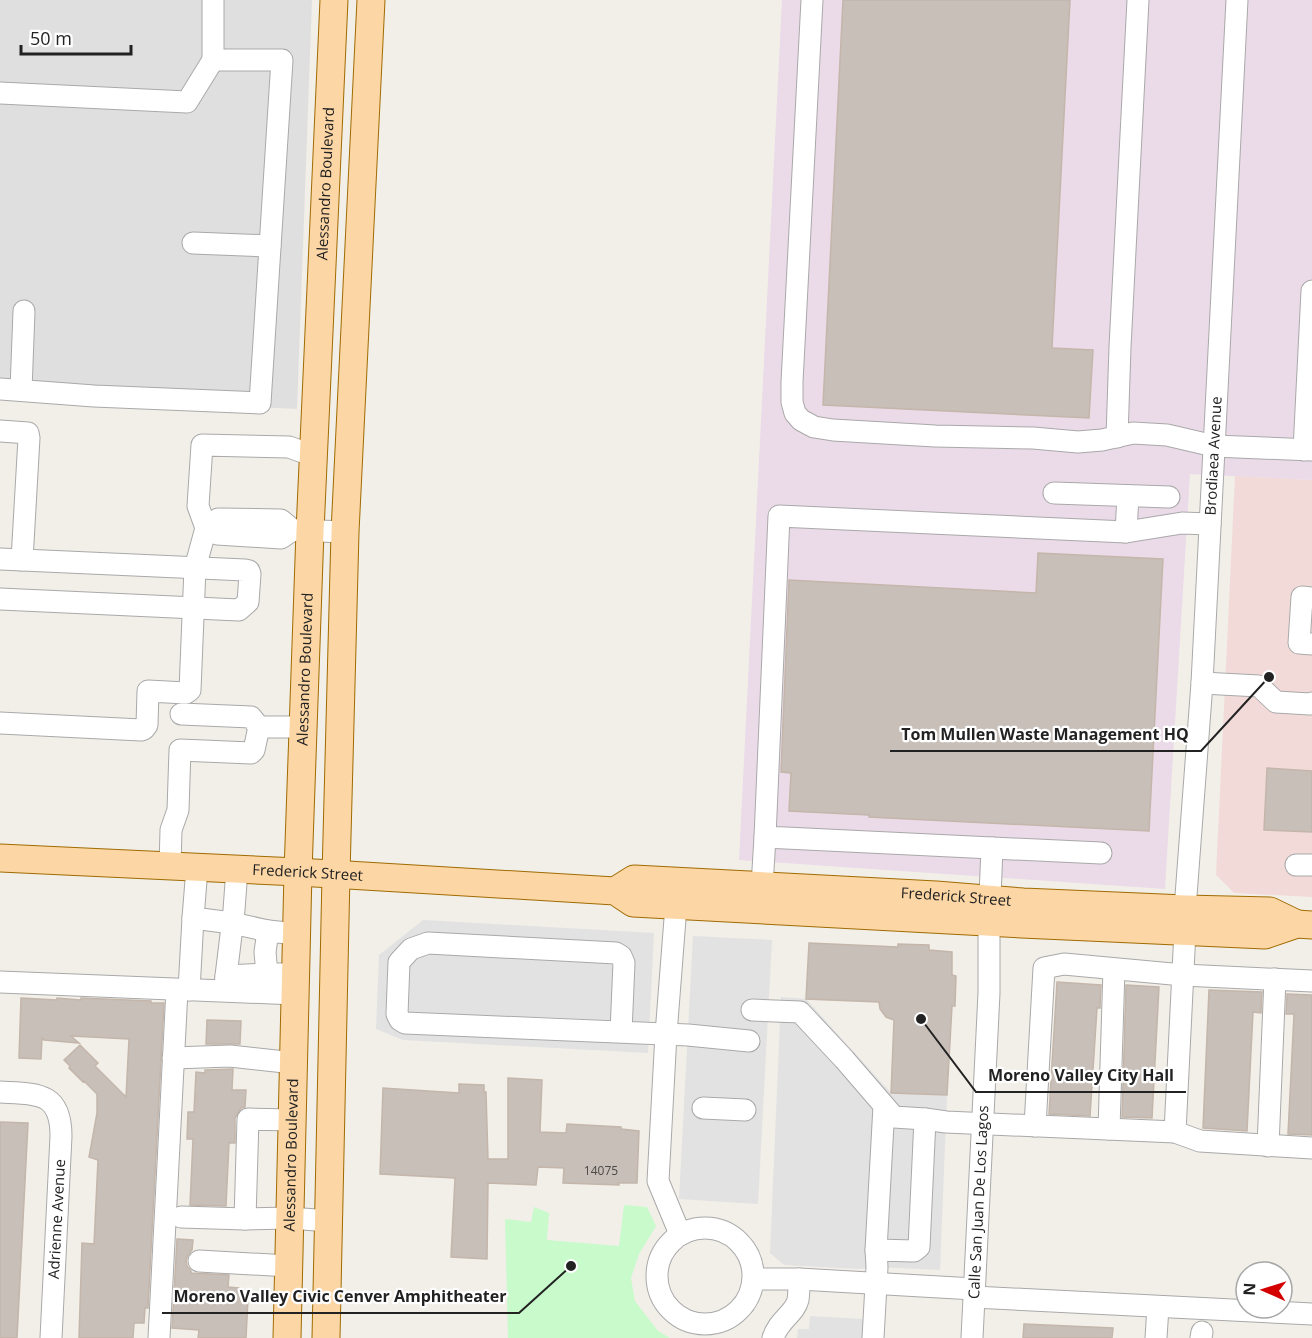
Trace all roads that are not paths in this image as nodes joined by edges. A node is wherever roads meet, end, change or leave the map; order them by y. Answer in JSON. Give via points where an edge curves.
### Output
{"nodes":[{"id":1,"x":213,"y":0,"type":"edge"},
{"id":2,"x":334,"y":0,"type":"edge"},
{"id":3,"x":371,"y":0,"type":"edge"},
{"id":4,"x":812,"y":0,"type":"edge"},
{"id":5,"x":1138,"y":0,"type":"edge"},
{"id":6,"x":1237,"y":0,"type":"edge"},
{"id":7,"x":213,"y":60,"type":"junction"},
{"id":8,"x":0,"y":93,"type":"edge"},
{"id":9,"x":193,"y":243,"type":"dead end"},
{"id":10,"x":270,"y":246,"type":"junction"},
{"id":11,"x":1312,"y":291,"type":"edge"},
{"id":12,"x":24,"y":311,"type":"dead end"},
{"id":13,"x":10,"y":389,"type":"edge"},
{"id":14,"x":0,"y":431,"type":"edge"},
{"id":15,"x":1117,"y":437,"type":"junction"},
{"id":16,"x":1214,"y":446,"type":"junction"},
{"id":17,"x":1308,"y":450,"type":"edge"},
{"id":18,"x":314,"y":456,"type":"junction"},
{"id":19,"x":1054,"y":493,"type":"dead end"},
{"id":20,"x":1128,"y":496,"type":"junction"},
{"id":21,"x":1169,"y":497,"type":"dead end"},
{"id":22,"x":1210,"y":524,"type":"junction"},
{"id":23,"x":207,"y":528,"type":"junction"},
{"id":24,"x":302,"y":530,"type":"junction"},
{"id":25,"x":345,"y":532,"type":"junction"},
{"id":26,"x":1126,"y":532,"type":"junction"},
{"id":27,"x":0,"y":559,"type":"edge"},
{"id":28,"x":22,"y":560,"type":"junction"},
{"id":29,"x":195,"y":568,"type":"junction"},
{"id":30,"x":1312,"y":598,"type":"edge"},
{"id":31,"x":0,"y":599,"type":"edge"},
{"id":32,"x":194,"y":608,"type":"junction"},
{"id":33,"x":1312,"y":644,"type":"edge"},
{"id":34,"x":1202,"y":683,"type":"junction"},
{"id":35,"x":182,"y":703,"type":"junction"},
{"id":36,"x":1312,"y":703,"type":"edge"},
{"id":37,"x":0,"y":723,"type":"edge"},
{"id":38,"x":259,"y":727,"type":"junction"},
{"id":39,"x":304,"y":728,"type":"junction"},
{"id":40,"x":180,"y":750,"type":"junction"},
{"id":41,"x":765,"y":837,"type":"junction"},
{"id":42,"x":992,"y":848,"type":"junction"},
{"id":43,"x":1101,"y":853,"type":"dead end"},
{"id":44,"x":0,"y":858,"type":"edge"},
{"id":45,"x":170,"y":867,"type":"junction"},
{"id":46,"x":196,"y":868,"type":"junction"},
{"id":47,"x":237,"y":869,"type":"junction"},
{"id":48,"x":298,"y":872,"type":"junction"},
{"id":49,"x":336,"y":875,"type":"junction"},
{"id":50,"x":762,"y":886,"type":"junction"},
{"id":51,"x":828,"y":890,"type":"junction"},
{"id":52,"x":615,"y":891,"type":"junction"},
{"id":53,"x":676,"y":906,"type":"junction"},
{"id":54,"x":990,"y":910,"type":"junction"},
{"id":55,"x":193,"y":918,"type":"junction"},
{"id":56,"x":1185,"y":920,"type":"junction"},
{"id":57,"x":232,"y":923,"type":"junction"},
{"id":58,"x":1305,"y":924,"type":"edge"},
{"id":59,"x":268,"y":931,"type":"junction"},
{"id":60,"x":297,"y":934,"type":"junction"},
{"id":61,"x":1114,"y":969,"type":"junction"},
{"id":62,"x":267,"y":974,"type":"junction"},
{"id":63,"x":1183,"y":975,"type":"junction"},
{"id":64,"x":1275,"y":979,"type":"junction"},
{"id":65,"x":1312,"y":981,"type":"edge"},
{"id":66,"x":0,"y":982,"type":"edge"},
{"id":67,"x":225,"y":984,"type":"junction"},
{"id":68,"x":296,"y":984,"type":"junction"},
{"id":69,"x":183,"y":990,"type":"junction"},
{"id":70,"x":752,"y":1010,"type":"dead end"},
{"id":71,"x":621,"y":1032,"type":"junction"},
{"id":72,"x":666,"y":1034,"type":"junction"},
{"id":73,"x":749,"y":1041,"type":"dead end"},
{"id":74,"x":173,"y":1058,"type":"junction"},
{"id":75,"x":294,"y":1063,"type":"junction"},
{"id":76,"x":0,"y":1092,"type":"edge"},
{"id":77,"x":884,"y":1106,"type":"junction"},
{"id":78,"x":703,"y":1108,"type":"dead end"},
{"id":79,"x":745,"y":1110,"type":"dead end"},
{"id":80,"x":926,"y":1119,"type":"junction"},
{"id":81,"x":292,"y":1120,"type":"junction"},
{"id":82,"x":982,"y":1124,"type":"junction"},
{"id":83,"x":1035,"y":1126,"type":"junction"},
{"id":84,"x":1110,"y":1129,"type":"junction"},
{"id":85,"x":1175,"y":1132,"type":"junction"},
{"id":86,"x":1268,"y":1146,"type":"junction"},
{"id":87,"x":1312,"y":1148,"type":"edge"},
{"id":88,"x":181,"y":1217,"type":"dead end"},
{"id":89,"x":290,"y":1218,"type":"junction"},
{"id":90,"x":245,"y":1219,"type":"junction"},
{"id":91,"x":329,"y":1221,"type":"junction"},
{"id":92,"x":680,"y":1234,"type":"junction"},
{"id":93,"x":876,"y":1250,"type":"junction"},
{"id":94,"x":199,"y":1261,"type":"dead end"},
{"id":95,"x":289,"y":1266,"type":"junction"},
{"id":96,"x":799,"y":1279,"type":"junction"},
{"id":97,"x":754,"y":1280,"type":"junction"},
{"id":98,"x":876,"y":1284,"type":"junction"},
{"id":99,"x":974,"y":1293,"type":"junction"},
{"id":100,"x":1158,"y":1306,"type":"junction"},
{"id":101,"x":1312,"y":1314,"type":"edge"},
{"id":102,"x":723,"y":1330,"type":"edge"},
{"id":103,"x":51,"y":1338,"type":"edge"},
{"id":104,"x":159,"y":1338,"type":"edge"},
{"id":105,"x":287,"y":1338,"type":"edge"},
{"id":106,"x":326,"y":1338,"type":"edge"},
{"id":107,"x":773,"y":1338,"type":"edge"},
{"id":108,"x":873,"y":1338,"type":"edge"},
{"id":109,"x":972,"y":1338,"type":"edge"},
{"id":110,"x":1156,"y":1338,"type":"edge"}],
"edges":[{"from":1,"to":7,"type":"street"},
{"from":2,"to":18,"type":"main road","name":"Alessandro Boulevard"},
{"from":3,"to":25,"type":"main road"},
{"from":4,"to":15,"type":"street","via":[[794,311],[795,413],[814,428],[833,430],[1078,442]]},
{"from":5,"to":15,"type":"street"},
{"from":6,"to":16,"type":"street","name":"Brodiaea Avenue"},
{"from":7,"to":8,"type":"street","via":[[187,102]]},
{"from":7,"to":10,"type":"street","via":[[282,60]]},
{"from":9,"to":10,"type":"street"},
{"from":10,"to":13,"type":"street","via":[[260,403]]},
{"from":11,"to":17,"type":"street"},
{"from":12,"to":13,"type":"street"},
{"from":14,"to":28,"type":"street","via":[[24,432],[29,438]]},
{"from":15,"to":16,"type":"street","via":[[1133,433],[1167,435]]},
{"from":16,"to":17,"type":"street"},
{"from":16,"to":22,"type":"street","name":"Brodiaea Avenue"},
{"from":18,"to":23,"type":"street","via":[[289,447],[202,445],[198,507]]},
{"from":18,"to":24,"type":"main road","name":"Alessandro Boulevard"},
{"from":19,"to":20,"type":"street"},
{"from":20,"to":21,"type":"street"},
{"from":20,"to":26,"type":"street"},
{"from":22,"to":26,"type":"street","via":[[1182,523]]},
{"from":22,"to":34,"type":"street","name":"Brodiaea Avenue"},
{"from":23,"to":24,"type":"street","via":[[217,534],[281,537]]},
{"from":23,"to":29,"type":"street"},
{"from":24,"to":25,"type":"street"},
{"from":24,"to":39,"type":"main road","name":"Alessandro Boulevard"},
{"from":25,"to":49,"type":"main road"},
{"from":26,"to":41,"type":"street","via":[[779,516]]},
{"from":27,"to":28,"type":"street"},
{"from":28,"to":29,"type":"street"},
{"from":29,"to":32,"type":"street"},
{"from":29,"to":32,"type":"street","via":[[245,570],[250,574],[248,602],[239,610]]},
{"from":30,"to":33,"type":"street","via":[[1302,597],[1299,643]]},
{"from":31,"to":32,"type":"street"},
{"from":32,"to":35,"type":"street","via":[[190,690]]},
{"from":34,"to":36,"type":"street","via":[[1259,686],[1276,702]]},
{"from":34,"to":56,"type":"street","name":"Brodiaea Avenue"},
{"from":35,"to":37,"type":"street","via":[[148,691],[147,725],[141,730]]},
{"from":35,"to":38,"type":"street","via":[[251,717]]},
{"from":35,"to":40,"type":"street"},
{"from":38,"to":39,"type":"street"},
{"from":38,"to":40,"type":"street","via":[[251,753]]},
{"from":39,"to":48,"type":"main road","name":"Alessandro Boulevard"},
{"from":40,"to":45,"type":"street","via":[[178,810],[171,830]]},
{"from":41,"to":42,"type":"street"},
{"from":41,"to":50,"type":"street"},
{"from":42,"to":43,"type":"street"},
{"from":42,"to":54,"type":"street","name":"Calle San Juan De Los Lagos"},
{"from":44,"to":45,"type":"main road","name":"Frederick Street"},
{"from":45,"to":46,"type":"main road","name":"Frederick Street"},
{"from":46,"to":47,"type":"main road","name":"Frederick Street"},
{"from":46,"to":55,"type":"street"},
{"from":47,"to":48,"type":"main road","name":"Frederick Street"},
{"from":47,"to":57,"type":"street"},
{"from":48,"to":49,"type":"main road","name":"Frederick Street"},
{"from":48,"to":60,"type":"main road","name":"Alessandro Boulevard"},
{"from":49,"to":52,"type":"main road","name":"Frederick Street"},
{"from":49,"to":91,"type":"main road"},
{"from":50,"to":51,"type":"main road","name":"Frederick Street"},
{"from":50,"to":52,"type":"main road","name":"Frederick Street","via":[[634,879]]},
{"from":51,"to":53,"type":"main road","via":[[807,899],[698,894],[689,895]]},
{"from":51,"to":54,"type":"main road","name":"Frederick Street"},
{"from":52,"to":53,"type":"main road","name":"Frederick Street","via":[[633,903]]},
{"from":53,"to":54,"type":"main road","name":"Frederick Street"},
{"from":53,"to":72,"type":"street"},
{"from":54,"to":56,"type":"main road","name":"Frederick Street"},
{"from":54,"to":82,"type":"street","name":"Calle San Juan De Los Lagos"},
{"from":55,"to":57,"type":"street"},
{"from":55,"to":69,"type":"street"},
{"from":56,"to":58,"type":"main road","name":"Frederick Street","via":[[1265,935]]},
{"from":56,"to":63,"type":"street","name":"Brodiaea Avenue"},
{"from":57,"to":59,"type":"street"},
{"from":57,"to":67,"type":"street"},
{"from":59,"to":60,"type":"street"},
{"from":59,"to":62,"type":"street"},
{"from":60,"to":68,"type":"main road","name":"Alessandro Boulevard"},
{"from":61,"to":63,"type":"street"},
{"from":61,"to":83,"type":"street","via":[[1064,964],[1044,968]]},
{"from":61,"to":84,"type":"street"},
{"from":62,"to":67,"type":"street"},
{"from":62,"to":68,"type":"street"},
{"from":63,"to":64,"type":"street"},
{"from":63,"to":85,"type":"street","name":"Brodiaea Avenue"},
{"from":64,"to":65,"type":"street"},
{"from":64,"to":86,"type":"street"},
{"from":66,"to":69,"type":"street"},
{"from":67,"to":68,"type":"street"},
{"from":67,"to":69,"type":"street"},
{"from":68,"to":75,"type":"main road","name":"Alessandro Boulevard"},
{"from":69,"to":74,"type":"street"},
{"from":70,"to":77,"type":"street","via":[[800,1012]]},
{"from":71,"to":71,"type":"street","via":[[405,1023],[397,1014],[399,962],[411,949],[428,943],[616,953],[624,963]]},
{"from":71,"to":72,"type":"street"},
{"from":72,"to":73,"type":"street"},
{"from":72,"to":92,"type":"street","via":[[658,1181]]},
{"from":74,"to":75,"type":"street","via":[[230,1056]]},
{"from":74,"to":104,"type":"street"},
{"from":75,"to":81,"type":"main road","name":"Alessandro Boulevard"},
{"from":76,"to":103,"type":"street","name":"Adrienne Avenue","via":[[38,1096],[52,1103],[59,1114]]},
{"from":77,"to":80,"type":"street","via":[[894,1117]]},
{"from":77,"to":93,"type":"street"},
{"from":78,"to":79,"type":"street"},
{"from":80,"to":82,"type":"street"},
{"from":80,"to":93,"type":"street","via":[[918,1246],[914,1251]]},
{"from":81,"to":89,"type":"main road","name":"Alessandro Boulevard"},
{"from":81,"to":90,"type":"street","via":[[248,1119]]},
{"from":82,"to":83,"type":"street"},
{"from":82,"to":99,"type":"street","name":"Calle San Juan De Los Lagos"},
{"from":83,"to":84,"type":"street"},
{"from":84,"to":85,"type":"street"},
{"from":85,"to":86,"type":"street","via":[[1200,1141]]},
{"from":86,"to":87,"type":"street"},
{"from":88,"to":90,"type":"street"},
{"from":89,"to":90,"type":"street"},
{"from":89,"to":91,"type":"street"},
{"from":89,"to":95,"type":"main road","name":"Alessandro Boulevard"},
{"from":91,"to":106,"type":"main road"},
{"from":92,"to":97,"type":"street","via":[[708,1227],[726,1232],[741,1244],[751,1260]]},
{"from":92,"to":102,"type":"street","via":[[661,1255],[656,1274],[659,1293],[669,1310],[684,1321]]},
{"from":93,"to":98,"type":"street"},
{"from":94,"to":95,"type":"street"},
{"from":95,"to":105,"type":"main road","name":"Alessandro Boulevard"},
{"from":96,"to":97,"type":"street"},
{"from":96,"to":98,"type":"street"},
{"from":96,"to":107,"type":"street","via":[[798,1300]]},
{"from":97,"to":102,"type":"street","via":[[749,1298]]},
{"from":98,"to":99,"type":"street"},
{"from":98,"to":108,"type":"street"},
{"from":99,"to":100,"type":"street"},
{"from":99,"to":109,"type":"street","name":"Calle San Juan De Los Lagos"},
{"from":100,"to":101,"type":"street"},
{"from":100,"to":110,"type":"street"}]}
